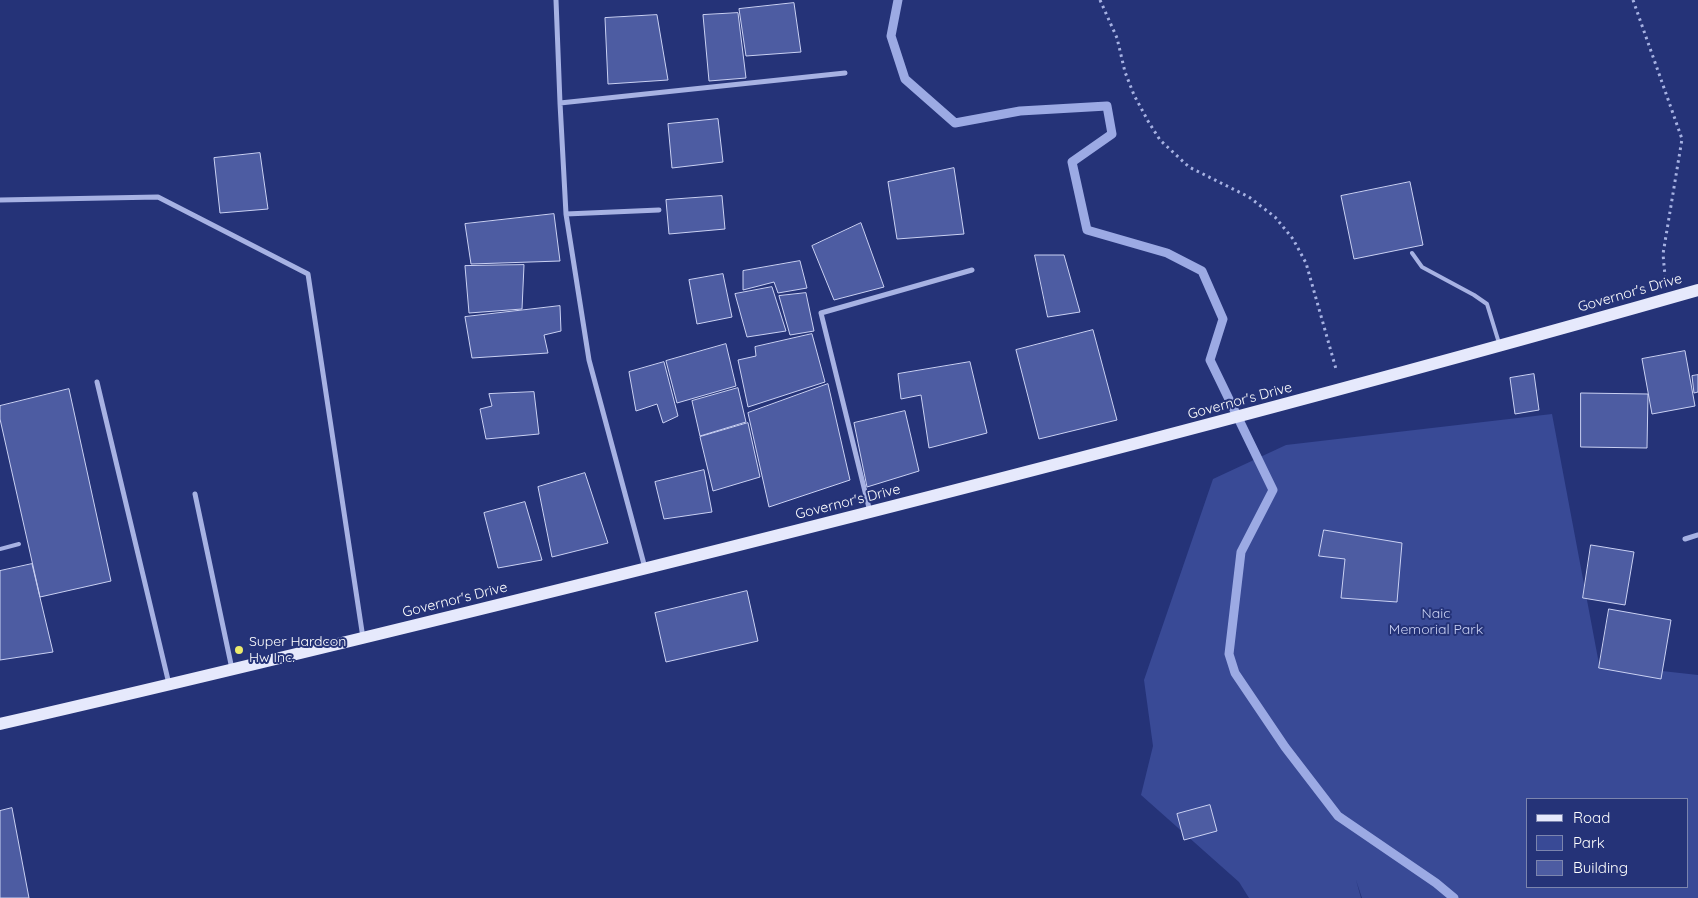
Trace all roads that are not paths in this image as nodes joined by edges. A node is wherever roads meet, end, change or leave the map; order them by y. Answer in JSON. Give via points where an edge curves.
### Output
{"nodes":[{"id":1,"x":556,"y":0,"type":"edge"},
{"id":2,"x":845,"y":73,"type":"dead end"},
{"id":3,"x":560,"y":103,"type":"junction"},
{"id":4,"x":0,"y":200,"type":"edge"},
{"id":5,"x":659,"y":210,"type":"dead end"},
{"id":6,"x":566,"y":214,"type":"junction"},
{"id":7,"x":1412,"y":253,"type":"dead end"},
{"id":8,"x":972,"y":270,"type":"dead end"},
{"id":9,"x":1698,"y":290,"type":"edge"},
{"id":10,"x":1499,"y":345,"type":"junction"},
{"id":11,"x":97,"y":382,"type":"dead end"},
{"id":12,"x":195,"y":494,"type":"dead end"},
{"id":13,"x":870,"y":513,"type":"junction"},
{"id":14,"x":1698,"y":535,"type":"edge"},
{"id":15,"x":1685,"y":539,"type":"dead end"},
{"id":16,"x":19,"y":544,"type":"dead end"},
{"id":17,"x":0,"y":549,"type":"edge"},
{"id":18,"x":645,"y":568,"type":"junction"},
{"id":19,"x":364,"y":638,"type":"junction"},
{"id":20,"x":232,"y":669,"type":"junction"},
{"id":21,"x":169,"y":684,"type":"junction"},
{"id":22,"x":0,"y":724,"type":"edge"}],
"edges":[{"from":1,"to":3,"type":"street"},
{"from":2,"to":3,"type":"street"},
{"from":3,"to":6,"type":"street"},
{"from":4,"to":19,"type":"street","via":[[158,197],[308,274]]},
{"from":5,"to":6,"type":"street"},
{"from":6,"to":18,"type":"street","via":[[589,360]]},
{"from":7,"to":10,"type":"lane","via":[[1422,267],[1487,304]]},
{"from":8,"to":13,"type":"street","via":[[821,313]]},
{"from":9,"to":10,"type":"main road","name":"Governor's Drive"},
{"from":10,"to":13,"type":"main road","name":"Governor's Drive"},
{"from":11,"to":21,"type":"street"},
{"from":12,"to":20,"type":"street"},
{"from":13,"to":18,"type":"main road","name":"Governor's Drive"},
{"from":14,"to":15,"type":"street"},
{"from":16,"to":17,"type":"lane"},
{"from":18,"to":19,"type":"main road","name":"Governor's Drive"},
{"from":19,"to":20,"type":"main road","name":"Governor's Drive"},
{"from":20,"to":21,"type":"main road","name":"Governor's Drive"},
{"from":21,"to":22,"type":"main road","name":"Governor's Drive"}]}
